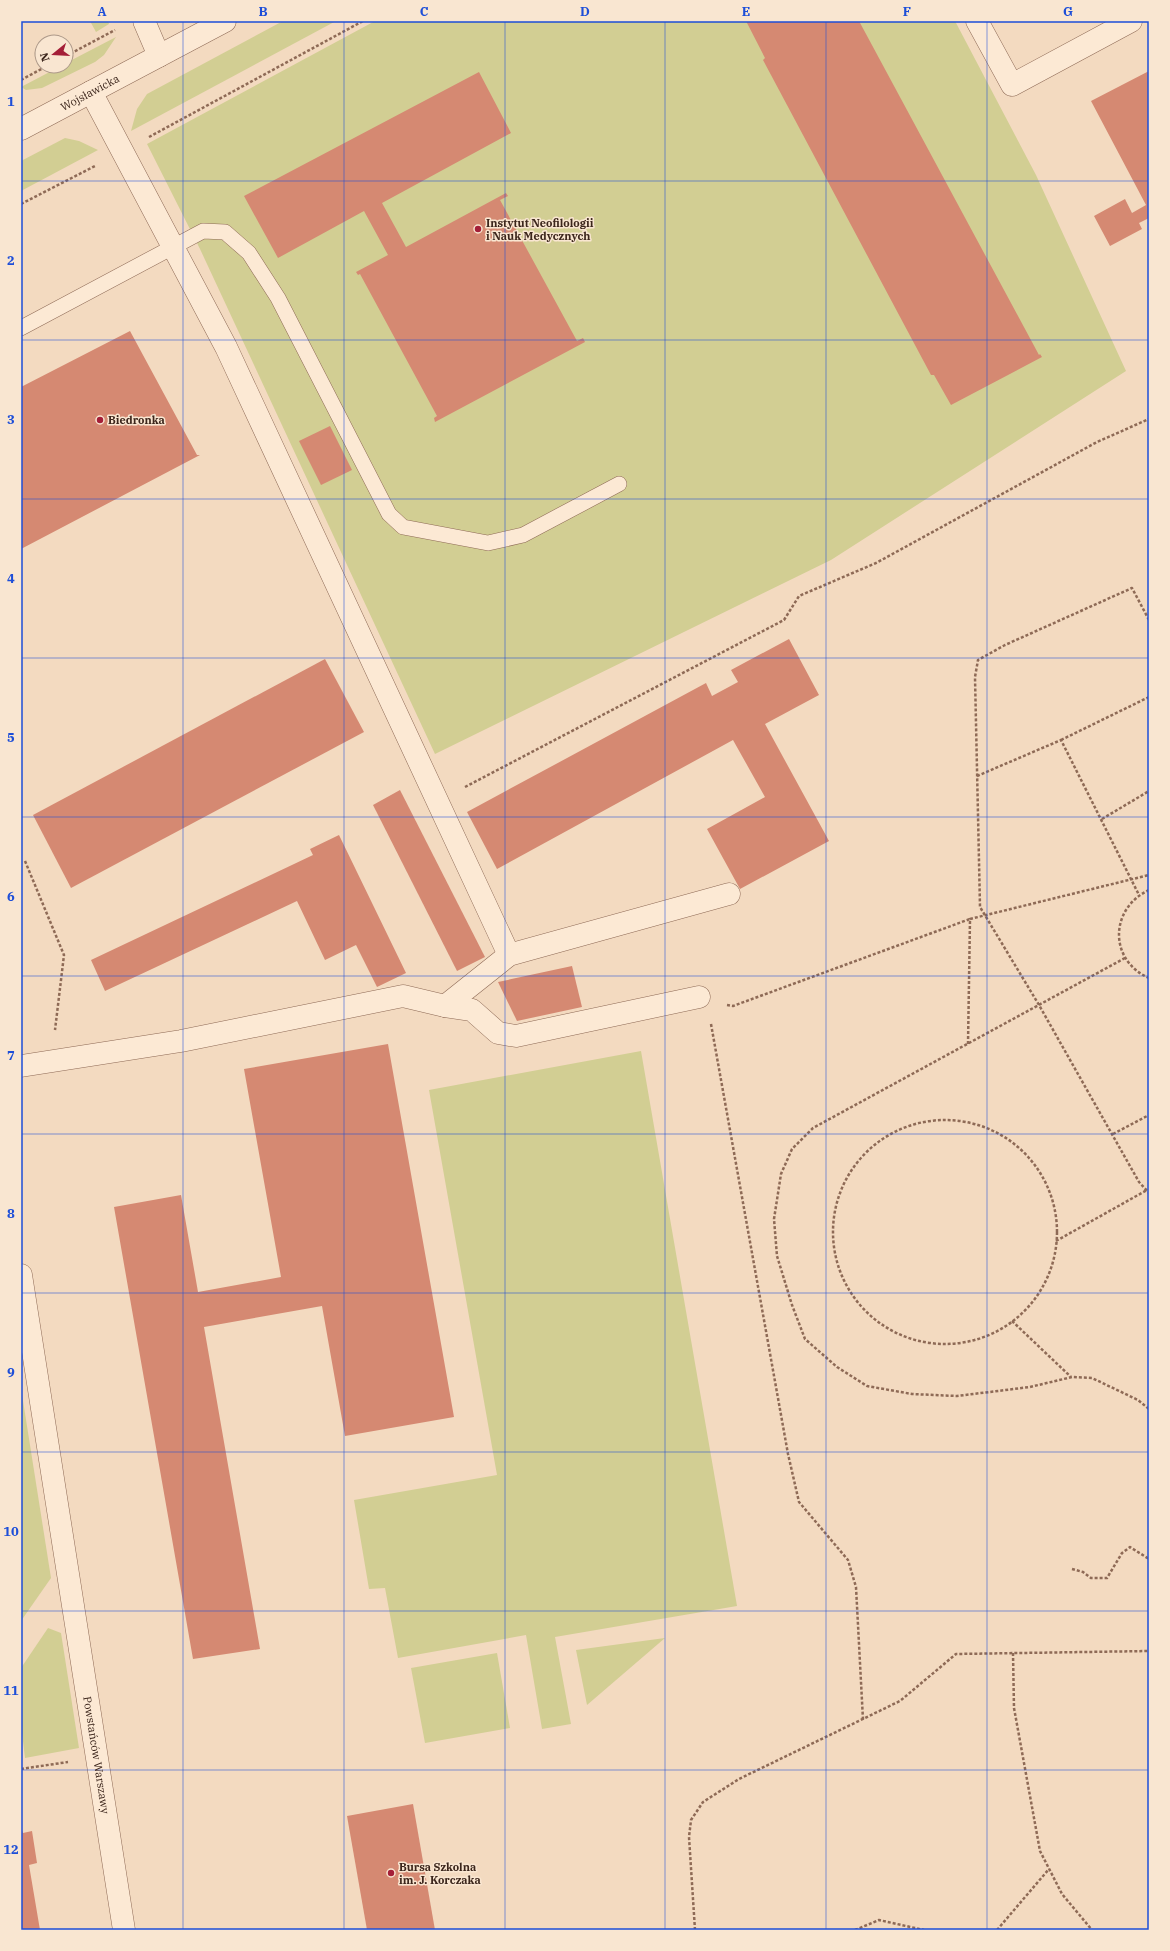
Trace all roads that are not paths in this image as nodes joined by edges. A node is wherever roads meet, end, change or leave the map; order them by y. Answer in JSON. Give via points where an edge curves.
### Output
{"nodes":[{"id":1,"x":144,"y":21,"type":"edge"},
{"id":2,"x":225,"y":21,"type":"edge"},
{"id":3,"x":977,"y":21,"type":"edge"},
{"id":4,"x":1130,"y":21,"type":"edge"},
{"id":5,"x":159,"y":56,"type":"junction"},
{"id":6,"x":91,"y":92,"type":"junction"},
{"id":7,"x":21,"y":129,"type":"edge"},
{"id":8,"x":174,"y":247,"type":"junction"},
{"id":9,"x":21,"y":328,"type":"edge"},
{"id":10,"x":619,"y":484,"type":"dead end"},
{"id":11,"x":729,"y":894,"type":"dead end"},
{"id":12,"x":509,"y":955,"type":"junction"},
{"id":13,"x":703,"y":998,"type":"road end"},
{"id":14,"x":445,"y":1006,"type":"junction"},
{"id":15,"x":21,"y":1066,"type":"edge"},
{"id":16,"x":21,"y":1275,"type":"edge"},
{"id":17,"x":124,"y":1930,"type":"edge"}],
"edges":[{"from":1,"to":5,"type":"street"},
{"from":2,"to":5,"type":"street","name":"Wojsławicka"},
{"from":3,"to":4,"type":"street","via":[[1012,85]]},
{"from":5,"to":6,"type":"street","name":"Wojsławicka"},
{"from":6,"to":7,"type":"street","name":"Wojsławicka"},
{"from":6,"to":8,"type":"street"},
{"from":8,"to":9,"type":"lane"},
{"from":8,"to":10,"type":"lane","via":[[203,232],[225,232],[249,253],[278,298],[389,514],[403,527],[488,544],[523,535]]},
{"from":8,"to":12,"type":"street","via":[[226,347]]},
{"from":11,"to":12,"type":"street"},
{"from":12,"to":14,"type":"street"},
{"from":13,"to":14,"type":"street","via":[[516,1036],[498,1034],[472,1010]]},
{"from":14,"to":15,"type":"street","via":[[403,996],[181,1041]]},
{"from":16,"to":17,"type":"street","name":"Powstańców Warszawy"}]}
